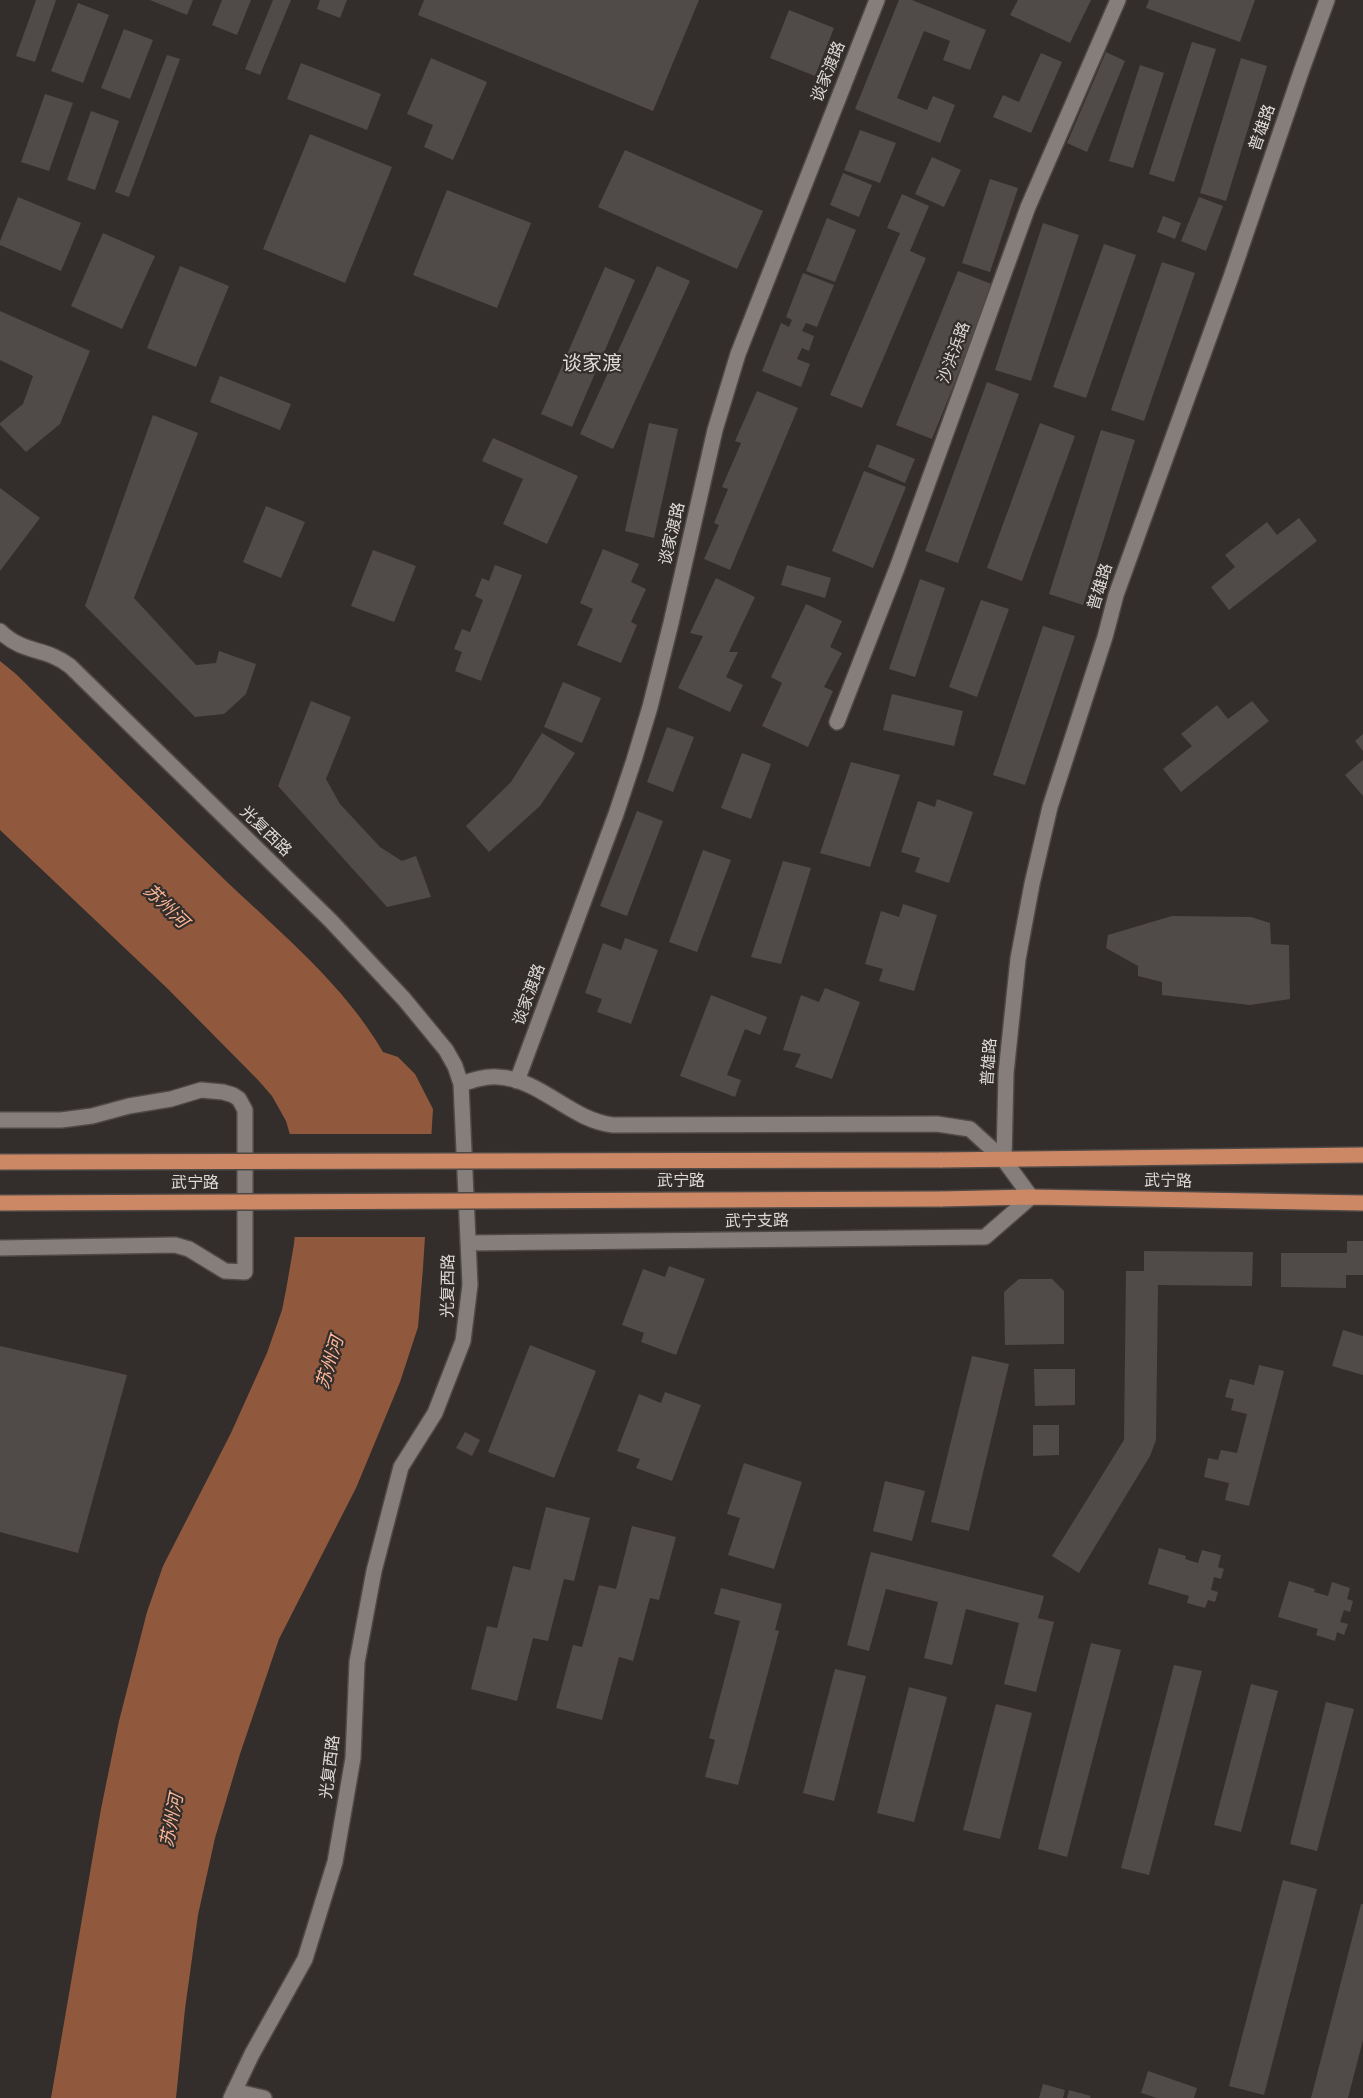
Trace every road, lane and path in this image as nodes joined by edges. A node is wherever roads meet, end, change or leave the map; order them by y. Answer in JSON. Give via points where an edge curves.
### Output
{"nodes":[{"id":1,"x":877,"y":0,"type":"edge"},
{"id":2,"x":1118,"y":0,"type":"edge"},
{"id":3,"x":1327,"y":0,"type":"edge"},
{"id":4,"x":0,"y":631,"type":"edge"},
{"id":5,"x":837,"y":722,"type":"dead end"},
{"id":6,"x":517,"y":1081,"type":"junction"},
{"id":7,"x":461,"y":1084,"type":"junction"},
{"id":8,"x":0,"y":1120,"type":"edge"},
{"id":9,"x":1363,"y":1155,"type":"edge"},
{"id":10,"x":1004,"y":1160,"type":"junction"},
{"id":11,"x":0,"y":1162,"type":"edge"},
{"id":12,"x":1031,"y":1197,"type":"junction"},
{"id":13,"x":0,"y":1203,"type":"edge"},
{"id":14,"x":1363,"y":1203,"type":"edge"},
{"id":15,"x":468,"y":1243,"type":"junction"},
{"id":16,"x":0,"y":1248,"type":"edge"},
{"id":17,"x":233,"y":2095,"type":"edge"},
{"id":18,"x":264,"y":2098,"type":"edge"}],
"edges":[{"from":1,"to":6,"type":"street","name":"谈家渡路","via":[[735,364],[715,430],[634,760]]},
{"from":2,"to":5,"type":"street","name":"沙洪浜路","via":[[1028,207]]},
{"from":3,"to":10,"type":"street","name":"普雄路","via":[[1232,277],[1116,595],[1050,807],[1018,958],[1006,1073]]},
{"from":4,"to":7,"type":"street","name":"光复西路","via":[[14,643],[59,658],[70,666],[314,905],[432,1032],[455,1066]]},
{"from":6,"to":7,"type":"street","via":[[498,1077]]},
{"from":6,"to":10,"type":"street","via":[[603,1124],[938,1124],[970,1129]]},
{"from":7,"to":15,"type":"street","name":"光复西路"},
{"from":8,"to":16,"type":"street","via":[[92,1116],[201,1090],[233,1095],[245,1110],[245,1272],[225,1271],[175,1245]]},
{"from":9,"to":10,"type":"main road","name":"武宁路"},
{"from":10,"to":11,"type":"main road","name":"武宁路","bridge":true},
{"from":10,"to":12,"type":"street"},
{"from":12,"to":13,"type":"main road","name":"武宁路","bridge":true},
{"from":12,"to":14,"type":"main road","name":"武宁路"},
{"from":12,"to":15,"type":"street","name":"武宁支路","via":[[985,1237]]},
{"from":15,"to":17,"type":"street","name":"光复西路","via":[[470,1285],[464,1341],[435,1413],[400,1467],[374,1571],[357,1662],[353,1758],[335,1862],[305,1959]]},
{"from":17,"to":18,"type":"street"}]}
